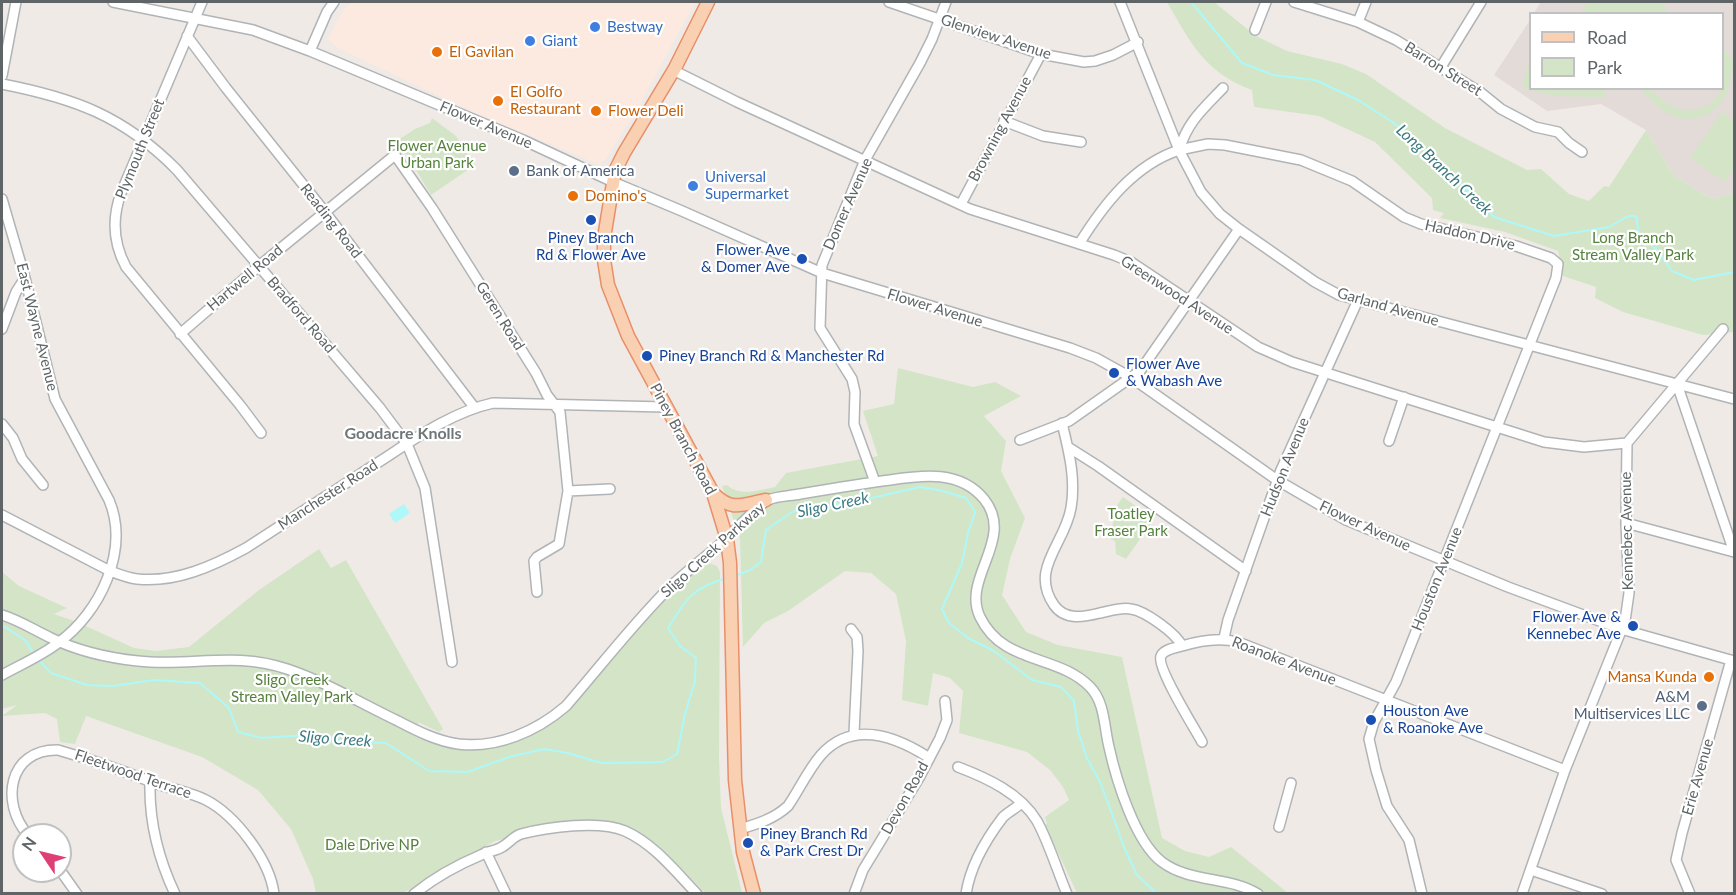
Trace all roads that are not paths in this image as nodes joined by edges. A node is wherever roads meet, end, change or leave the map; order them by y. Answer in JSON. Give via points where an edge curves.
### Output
{"nodes":[{"id":1,"x":16,"y":2,"type":"edge"},
{"id":2,"x":113,"y":2,"type":"edge"},
{"id":3,"x":202,"y":2,"type":"edge"},
{"id":4,"x":334,"y":2,"type":"edge"},
{"id":5,"x":708,"y":2,"type":"edge"},
{"id":6,"x":715,"y":2,"type":"edge"},
{"id":7,"x":889,"y":2,"type":"edge"},
{"id":8,"x":946,"y":2,"type":"edge"},
{"id":9,"x":1120,"y":2,"type":"edge"},
{"id":10,"x":1266,"y":2,"type":"edge"},
{"id":11,"x":1294,"y":2,"type":"edge"},
{"id":12,"x":1366,"y":2,"type":"edge"},
{"id":13,"x":1481,"y":2,"type":"edge"},
{"id":14,"x":194,"y":18,"type":"junction"},
{"id":15,"x":939,"y":18,"type":"junction"},
{"id":16,"x":1358,"y":22,"type":"junction"},
{"id":17,"x":1255,"y":30,"type":"dead end"},
{"id":18,"x":187,"y":36,"type":"junction"},
{"id":19,"x":1138,"y":42,"type":"junction"},
{"id":20,"x":686,"y":46,"type":"junction"},
{"id":21,"x":310,"y":51,"type":"junction"},
{"id":22,"x":1041,"y":54,"type":"junction"},
{"id":23,"x":1441,"y":67,"type":"junction"},
{"id":24,"x":673,"y":70,"type":"junction"},
{"id":25,"x":2,"y":76,"type":"edge"},
{"id":26,"x":2,"y":84,"type":"edge"},
{"id":27,"x":1223,"y":88,"type":"dead end"},
{"id":28,"x":1004,"y":121,"type":"junction"},
{"id":29,"x":143,"y":139,"type":"junction"},
{"id":30,"x":1081,"y":142,"type":"dead end"},
{"id":31,"x":1179,"y":150,"type":"junction"},
{"id":32,"x":1582,"y":152,"type":"dead end"},
{"id":33,"x":395,"y":155,"type":"joint"},
{"id":34,"x":866,"y":160,"type":"junction"},
{"id":35,"x":613,"y":182,"type":"junction"},
{"id":36,"x":2,"y":199,"type":"edge"},
{"id":37,"x":961,"y":204,"type":"junction"},
{"id":38,"x":325,"y":212,"type":"junction"},
{"id":39,"x":1239,"y":229,"type":"junction"},
{"id":40,"x":1079,"y":244,"type":"junction"},
{"id":41,"x":1558,"y":264,"type":"joint"},
{"id":42,"x":259,"y":266,"type":"junction"},
{"id":43,"x":822,"y":273,"type":"junction"},
{"id":44,"x":25,"y":278,"type":"junction"},
{"id":45,"x":1189,"y":300,"type":"junction"},
{"id":46,"x":1358,"y":300,"type":"junction"},
{"id":47,"x":2,"y":329,"type":"edge"},
{"id":48,"x":1723,"y":329,"type":"dead end"},
{"id":49,"x":180,"y":334,"type":"junction"},
{"id":50,"x":1529,"y":346,"type":"junction"},
{"id":51,"x":1326,"y":372,"type":"junction"},
{"id":52,"x":1132,"y":378,"type":"junction"},
{"id":53,"x":1677,"y":384,"type":"junction"},
{"id":54,"x":1404,"y":397,"type":"junction"},
{"id":55,"x":1734,"y":399,"type":"edge"},
{"id":56,"x":556,"y":404,"type":"junction"},
{"id":57,"x":474,"y":407,"type":"junction"},
{"id":58,"x":665,"y":407,"type":"junction"},
{"id":59,"x":1062,"y":423,"type":"junction"},
{"id":60,"x":2,"y":424,"type":"edge"},
{"id":61,"x":1497,"y":427,"type":"junction"},
{"id":62,"x":261,"y":434,"type":"dead end"},
{"id":63,"x":1020,"y":440,"type":"dead end"},
{"id":64,"x":1389,"y":441,"type":"dead end"},
{"id":65,"x":1627,"y":443,"type":"junction"},
{"id":66,"x":408,"y":444,"type":"junction"},
{"id":67,"x":1068,"y":447,"type":"junction"},
{"id":68,"x":1277,"y":480,"type":"junction"},
{"id":69,"x":875,"y":482,"type":"junction"},
{"id":70,"x":43,"y":485,"type":"dead end"},
{"id":71,"x":610,"y":489,"type":"dead end"},
{"id":72,"x":568,"y":491,"type":"junction"},
{"id":73,"x":713,"y":493,"type":"junction"},
{"id":74,"x":766,"y":500,"type":"junction"},
{"id":75,"x":2,"y":515,"type":"edge"},
{"id":76,"x":1626,"y":523,"type":"junction"},
{"id":77,"x":727,"y":538,"type":"junction"},
{"id":78,"x":1734,"y":552,"type":"edge"},
{"id":79,"x":1445,"y":561,"type":"junction"},
{"id":80,"x":110,"y":571,"type":"junction"},
{"id":81,"x":1246,"y":571,"type":"junction"},
{"id":82,"x":537,"y":592,"type":"dead end"},
{"id":83,"x":2,"y":615,"type":"edge"},
{"id":84,"x":851,"y":629,"type":"dead end"},
{"id":85,"x":1621,"y":629,"type":"junction"},
{"id":86,"x":1224,"y":638,"type":"junction"},
{"id":87,"x":60,"y":642,"type":"junction"},
{"id":88,"x":1182,"y":646,"type":"junction"},
{"id":89,"x":1733,"y":660,"type":"edge"},
{"id":90,"x":452,"y":662,"type":"dead end"},
{"id":91,"x":4,"y":674,"type":"edge"},
{"id":92,"x":1386,"y":700,"type":"junction"},
{"id":93,"x":945,"y":701,"type":"dead end"},
{"id":94,"x":854,"y":733,"type":"junction"},
{"id":95,"x":1202,"y":742,"type":"dead end"},
{"id":96,"x":928,"y":757,"type":"junction"},
{"id":97,"x":958,"y":767,"type":"dead end"},
{"id":98,"x":1565,"y":770,"type":"junction"},
{"id":99,"x":150,"y":782,"type":"junction"},
{"id":100,"x":1291,"y":783,"type":"dead end"},
{"id":101,"x":1022,"y":803,"type":"junction"},
{"id":102,"x":19,"y":823,"type":"edge"},
{"id":103,"x":1279,"y":827,"type":"dead end"},
{"id":104,"x":740,"y":830,"type":"junction"},
{"id":105,"x":488,"y":852,"type":"junction"},
{"id":106,"x":1531,"y":870,"type":"junction"},
{"id":107,"x":858,"y":892,"type":"edge"},
{"id":108,"x":1598,"y":893,"type":"edge"},
{"id":109,"x":174,"y":894,"type":"edge"},
{"id":110,"x":274,"y":894,"type":"edge"},
{"id":111,"x":414,"y":894,"type":"edge"},
{"id":112,"x":506,"y":894,"type":"edge"},
{"id":113,"x":697,"y":894,"type":"edge"},
{"id":114,"x":754,"y":894,"type":"edge"},
{"id":115,"x":966,"y":894,"type":"edge"},
{"id":116,"x":1067,"y":894,"type":"edge"},
{"id":117,"x":1258,"y":894,"type":"edge"},
{"id":118,"x":1422,"y":894,"type":"edge"},
{"id":119,"x":1522,"y":894,"type":"edge"},
{"id":120,"x":1690,"y":894,"type":"edge"}],
"edges":[{"from":1,"to":25,"type":"street"},
{"from":2,"to":14,"type":"street","name":"Flower Avenue"},
{"from":3,"to":14,"type":"street","name":"Plymouth Street"},
{"from":4,"to":21,"type":"street"},
{"from":5,"to":20,"type":"main road","name":"Piney Branch Road"},
{"from":6,"to":20,"type":"main road","name":"Piney Branch Road"},
{"from":7,"to":15,"type":"street","name":"Glenview Avenue"},
{"from":8,"to":15,"type":"street","name":"Domer Avenue"},
{"from":9,"to":19,"type":"street","name":"Garland Avenue"},
{"from":10,"to":17,"type":"street"},
{"from":11,"to":16,"type":"street","name":"Barron Street"},
{"from":12,"to":16,"type":"street"},
{"from":13,"to":23,"type":"street"},
{"from":14,"to":18,"type":"street","name":"Plymouth Street"},
{"from":14,"to":21,"type":"street","name":"Flower Avenue","via":[[253,30]]},
{"from":15,"to":22,"type":"street","name":"Glenview Avenue"},
{"from":15,"to":34,"type":"street","name":"Domer Avenue","via":[[920,63]]},
{"from":16,"to":23,"type":"street","name":"Barron Street"},
{"from":18,"to":29,"type":"street","name":"Plymouth Street"},
{"from":18,"to":38,"type":"street","name":"Reading Road"},
{"from":19,"to":22,"type":"street","name":"Glenview Avenue","via":[[1095,61]]},
{"from":19,"to":31,"type":"street","name":"Garland Avenue"},
{"from":20,"to":24,"type":"main road","name":"Piney Branch Road"},
{"from":21,"to":35,"type":"street","name":"Flower Avenue"},
{"from":22,"to":28,"type":"street","name":"Browning Avenue"},
{"from":23,"to":32,"type":"street","name":"Barron Street","via":[[1501,109],[1535,127],[1558,132]]},
{"from":24,"to":34,"type":"street","name":"Greenwood Avenue"},
{"from":24,"to":35,"type":"main road","name":"Piney Branch Road","via":[[624,153]]},
{"from":26,"to":29,"type":"street","name":"Bradford Road","via":[[79,104]]},
{"from":27,"to":31,"type":"street","via":[[1185,132]]},
{"from":28,"to":30,"type":"street","via":[[1043,136]]},
{"from":28,"to":37,"type":"street","name":"Browning Avenue"},
{"from":29,"to":42,"type":"street","name":"Bradford Road","via":[[177,170]]},
{"from":29,"to":49,"type":"street","name":"Plymouth Street","via":[[115,211],[118,253]]},
{"from":31,"to":39,"type":"street","name":"Garland Avenue","via":[[1201,192]]},
{"from":31,"to":40,"type":"street","name":"Haddon Drive","via":[[1162,156],[1130,178]]},
{"from":31,"to":41,"type":"street","name":"Haddon Drive","via":[[1225,145],[1301,160],[1352,182],[1421,224],[1516,246]]},
{"from":33,"to":38,"type":"street","name":"Hartwell Road"},
{"from":33,"to":56,"type":"street","name":"Geren Road"},
{"from":34,"to":37,"type":"street","name":"Greenwood Avenue"},
{"from":34,"to":43,"type":"street","name":"Domer Avenue","via":[[826,251]]},
{"from":35,"to":43,"type":"street","name":"Flower Avenue"},
{"from":35,"to":58,"type":"main road","name":"Piney Branch Road","via":[[604,238],[608,285],[628,336]]},
{"from":36,"to":44,"type":"street","name":"East Wayne Avenue"},
{"from":37,"to":40,"type":"street","name":"Greenwood Avenue"},
{"from":38,"to":42,"type":"street","name":"Hartwell Road"},
{"from":38,"to":57,"type":"street","name":"Reading Road"},
{"from":39,"to":45,"type":"street"},
{"from":39,"to":46,"type":"street","name":"Garland Avenue","via":[[1315,282]]},
{"from":40,"to":45,"type":"street","name":"Greenwood Avenue","via":[[1131,262]]},
{"from":41,"to":50,"type":"street","name":"Houston Avenue"},
{"from":42,"to":49,"type":"street","name":"Hartwell Road"},
{"from":42,"to":66,"type":"street","name":"Bradford Road"},
{"from":43,"to":52,"type":"street","name":"Flower Avenue","via":[[1070,348]]},
{"from":43,"to":69,"type":"street","name":"Domer Avenue","via":[[820,328],[852,379],[854,424]]},
{"from":44,"to":47,"type":"street"},
{"from":44,"to":80,"type":"street","name":"East Wayne Avenue","via":[[55,399],[113,510],[116,534]]},
{"from":45,"to":51,"type":"street","name":"Greenwood Avenue","via":[[1258,347]]},
{"from":45,"to":52,"type":"street"},
{"from":46,"to":50,"type":"street","name":"Garland Avenue"},
{"from":46,"to":51,"type":"street","name":"Hudson Avenue"},
{"from":48,"to":53,"type":"street"},
{"from":49,"to":62,"type":"street","name":"Plymouth Street"},
{"from":50,"to":53,"type":"street","name":"Garland Avenue"},
{"from":50,"to":61,"type":"street","name":"Houston Avenue"},
{"from":51,"to":54,"type":"street","name":"Greenwood Avenue"},
{"from":51,"to":68,"type":"street","name":"Hudson Avenue"},
{"from":52,"to":59,"type":"street"},
{"from":52,"to":68,"type":"street","name":"Flower Avenue"},
{"from":53,"to":55,"type":"street","name":"Garland Avenue"},
{"from":53,"to":65,"type":"street"},
{"from":53,"to":78,"type":"street"},
{"from":54,"to":61,"type":"street","name":"Greenwood Avenue"},
{"from":54,"to":64,"type":"street"},
{"from":56,"to":57,"type":"street","name":"Manchester Road","via":[[493,403]]},
{"from":56,"to":58,"type":"street","name":"Manchester Road"},
{"from":56,"to":72,"type":"street","name":"Geren Road"},
{"from":57,"to":66,"type":"street","name":"Manchester Road"},
{"from":58,"to":73,"type":"main road","name":"Piney Branch Road"},
{"from":59,"to":63,"type":"street"},
{"from":59,"to":67,"type":"street"},
{"from":60,"to":70,"type":"street"},
{"from":61,"to":65,"type":"street","name":"Greenwood Avenue","via":[[1560,445]]},
{"from":61,"to":79,"type":"street","name":"Houston Avenue"},
{"from":65,"to":76,"type":"street","name":"Kennebec Avenue"},
{"from":66,"to":80,"type":"street","name":"Manchester Road","via":[[219,562],[185,575],[156,579],[136,579]]},
{"from":66,"to":90,"type":"street","name":"Bradford Road","via":[[425,488]]},
{"from":67,"to":81,"type":"street"},
{"from":67,"to":88,"type":"street","via":[[1073,475],[1071,510],[1046,569],[1047,595],[1058,611],[1070,616],[1123,608],[1139,611],[1175,636]]},
{"from":68,"to":79,"type":"street","name":"Flower Avenue","via":[[1346,520]]},
{"from":68,"to":81,"type":"street","name":"Hudson Avenue"},
{"from":69,"to":74,"type":"street","name":"Sligo Creek Parkway"},
{"from":69,"to":117,"type":"street","name":"Sligo Creek Parkway","via":[[937,475],[957,479],[985,501],[993,522],[993,544],[975,597],[980,618],[991,634],[1006,647],[1065,670],[1093,689],[1124,799],[1143,841],[1162,861],[1186,874]]},
{"from":71,"to":72,"type":"street"},
{"from":72,"to":82,"type":"street","name":"Geren Road","via":[[559,544],[534,561]]},
{"from":73,"to":74,"type":"main road","via":[[731,506]]},
{"from":73,"to":77,"type":"main road","name":"Piney Branch Road"},
{"from":74,"to":77,"type":"street","name":"Sligo Creek Parkway"},
{"from":75,"to":80,"type":"street","name":"Manchester Road"},
{"from":76,"to":78,"type":"street"},
{"from":76,"to":85,"type":"street","name":"Kennebec Avenue","via":[[1629,593]]},
{"from":77,"to":87,"type":"street","name":"Sligo Creek Parkway","via":[[667,590],[552,718],[530,731],[479,744],[458,744],[424,734],[311,679],[271,664],[222,659],[140,662]]},
{"from":77,"to":104,"type":"main road","name":"Piney Branch Road"},
{"from":79,"to":85,"type":"street","name":"Flower Avenue"},
{"from":79,"to":92,"type":"street","name":"Houston Avenue"},
{"from":80,"to":87,"type":"street","name":"East Wayne Avenue","via":[[94,604]]},
{"from":81,"to":86,"type":"street","name":"Hudson Avenue"},
{"from":83,"to":87,"type":"street","name":"Sligo Creek Parkway"},
{"from":84,"to":94,"type":"street","via":[[857,637],[858,651]]},
{"from":85,"to":89,"type":"street","name":"Flower Avenue"},
{"from":85,"to":98,"type":"street","name":"Kennebec Avenue"},
{"from":86,"to":88,"type":"street","name":"Roanoke Avenue"},
{"from":86,"to":92,"type":"street","name":"Roanoke Avenue"},
{"from":87,"to":91,"type":"street","name":"East Wayne Avenue"},
{"from":88,"to":95,"type":"street","via":[[1166,650],[1160,662]]},
{"from":89,"to":120,"type":"street","name":"Erie Avenue","via":[[1676,860]]},
{"from":92,"to":98,"type":"street","name":"Roanoke Avenue"},
{"from":92,"to":118,"type":"street","name":"Houston Avenue","via":[[1369,739],[1387,806],[1408,840]]},
{"from":93,"to":96,"type":"street","name":"Devon Road","via":[[947,720]]},
{"from":94,"to":96,"type":"street","via":[[886,737]]},
{"from":94,"to":104,"type":"street","via":[[822,754],[781,812]]},
{"from":96,"to":107,"type":"street","name":"Devon Road","via":[[863,870]]},
{"from":97,"to":101,"type":"street","via":[[981,775]]},
{"from":98,"to":106,"type":"street","name":"Kennebec Avenue"},
{"from":99,"to":102,"type":"street","name":"Fleetwood Terrace","via":[[58,750],[36,754],[23,763],[11,789]]},
{"from":99,"to":109,"type":"street","via":[[156,842]]},
{"from":99,"to":110,"type":"street","name":"Fleetwood Terrace","via":[[190,793],[221,809],[240,827],[261,859]]},
{"from":100,"to":103,"type":"street"},
{"from":101,"to":115,"type":"street","via":[[1005,815],[989,838]]},
{"from":101,"to":116,"type":"street","via":[[1036,821]]},
{"from":104,"to":114,"type":"main road","name":"Piney Branch Road"},
{"from":105,"to":111,"type":"street","via":[[429,882]]},
{"from":105,"to":112,"type":"street"},
{"from":105,"to":113,"type":"street","via":[[495,844],[509,842],[518,835],[578,825],[622,829],[658,853]]},
{"from":106,"to":108,"type":"street"},
{"from":106,"to":119,"type":"street","name":"Kennebec Avenue"}]}
